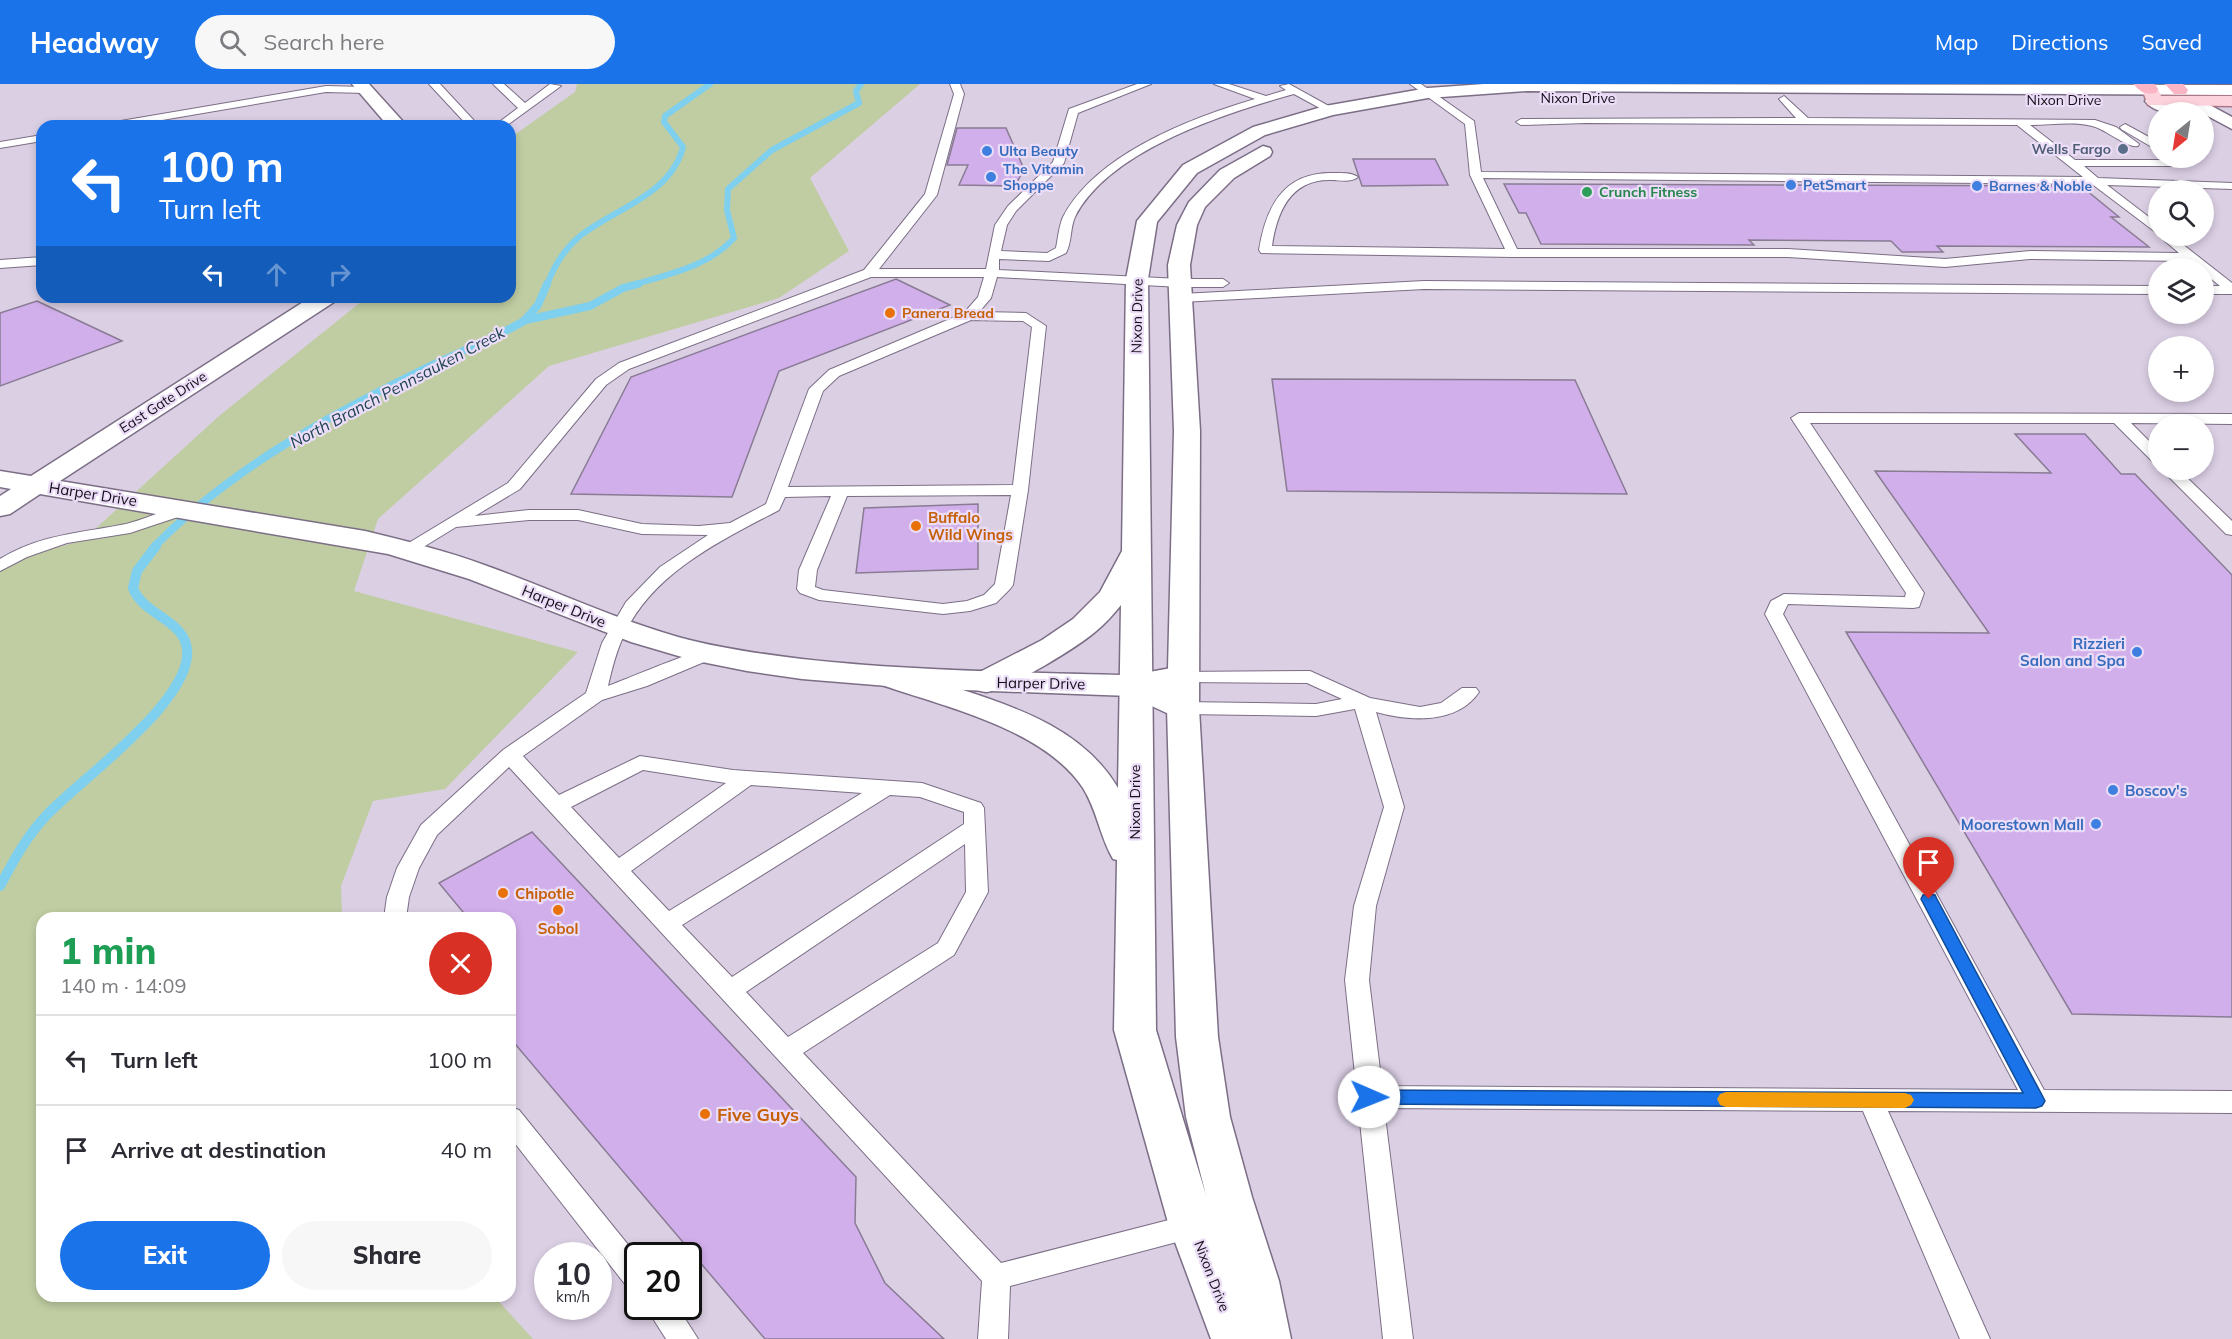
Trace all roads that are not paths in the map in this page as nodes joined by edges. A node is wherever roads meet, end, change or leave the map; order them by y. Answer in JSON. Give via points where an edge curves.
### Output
{"nodes":[{"id":1,"x":276,"y":84,"type":"edge"},
{"id":2,"x":434,"y":84,"type":"edge"},
{"id":3,"x":498,"y":84,"type":"edge"},
{"id":4,"x":555,"y":84,"type":"edge"},
{"id":5,"x":956,"y":84,"type":"edge"},
{"id":6,"x":1146,"y":84,"type":"edge"},
{"id":7,"x":1219,"y":84,"type":"edge"},
{"id":8,"x":1280,"y":84,"type":"edge"},
{"id":9,"x":363,"y":87,"type":"edge"},
{"id":10,"x":1422,"y":88,"type":"edge"},
{"id":11,"x":1776,"y":90,"type":"edge"},
{"id":12,"x":2232,"y":90,"type":"edge"},
{"id":13,"x":1295,"y":91,"type":"junction"},
{"id":14,"x":2149,"y":91,"type":"edge"},
{"id":15,"x":2182,"y":91,"type":"edge"},
{"id":16,"x":285,"y":96,"type":"junction"},
{"id":17,"x":1265,"y":99,"type":"junction"},
{"id":18,"x":2232,"y":101,"type":"edge"},
{"id":19,"x":2162,"y":102,"type":"edge"},
{"id":20,"x":1443,"y":105,"type":"junction"},
{"id":21,"x":524,"y":108,"type":"junction"},
{"id":22,"x":1331,"y":110,"type":"junction"},
{"id":23,"x":146,"y":120,"type":"edge"},
{"id":24,"x":393,"y":120,"type":"edge"},
{"id":25,"x":468,"y":120,"type":"edge"},
{"id":26,"x":507,"y":120,"type":"edge"},
{"id":27,"x":1805,"y":121,"type":"junction"},
{"id":28,"x":1521,"y":122,"type":"dead end"},
{"id":29,"x":2020,"y":122,"type":"junction"},
{"id":30,"x":2089,"y":122,"type":"junction"},
{"id":31,"x":2232,"y":124,"type":"edge"},
{"id":32,"x":36,"y":139,"type":"edge"},
{"id":33,"x":2134,"y":144,"type":"dead end"},
{"id":34,"x":0,"y":145,"type":"edge"},
{"id":35,"x":2148,"y":152,"type":"edge"},
{"id":36,"x":2148,"y":154,"type":"edge"},
{"id":37,"x":2074,"y":163,"type":"junction"},
{"id":38,"x":1476,"y":175,"type":"junction"},
{"id":39,"x":1352,"y":177,"type":"dead end"},
{"id":40,"x":2097,"y":181,"type":"junction"},
{"id":41,"x":2232,"y":186,"type":"edge"},
{"id":42,"x":2148,"y":222,"type":"edge"},
{"id":43,"x":2178,"y":246,"type":"edge"},
{"id":44,"x":1513,"y":253,"type":"junction"},
{"id":45,"x":994,"y":255,"type":"junction"},
{"id":46,"x":2192,"y":257,"type":"junction"},
{"id":47,"x":0,"y":261,"type":"edge"},
{"id":48,"x":36,"y":261,"type":"edge"},
{"id":49,"x":869,"y":273,"type":"junction"},
{"id":50,"x":992,"y":273,"type":"junction"},
{"id":51,"x":1137,"y":279,"type":"junction"},
{"id":52,"x":2148,"y":290,"type":"edge"},
{"id":53,"x":2214,"y":290,"type":"edge"},
{"id":54,"x":2232,"y":290,"type":"edge"},
{"id":55,"x":1180,"y":291,"type":"junction"},
{"id":56,"x":317,"y":303,"type":"edge"},
{"id":57,"x":969,"y":316,"type":"junction"},
{"id":58,"x":2117,"y":418,"type":"junction"},
{"id":59,"x":2232,"y":419,"type":"edge"},
{"id":60,"x":2148,"y":448,"type":"edge"},
{"id":61,"x":0,"y":479,"type":"edge"},
{"id":62,"x":2180,"y":480,"type":"edge"},
{"id":63,"x":35,"y":484,"type":"junction"},
{"id":64,"x":1020,"y":490,"type":"junction"},
{"id":65,"x":841,"y":491,"type":"junction"},
{"id":66,"x":778,"y":492,"type":"junction"},
{"id":67,"x":0,"y":508,"type":"edge"},
{"id":68,"x":184,"y":510,"type":"junction"},
{"id":69,"x":450,"y":524,"type":"junction"},
{"id":70,"x":736,"y":526,"type":"junction"},
{"id":71,"x":2232,"y":530,"type":"edge"},
{"id":72,"x":406,"y":550,"type":"junction"},
{"id":73,"x":1136,"y":550,"type":"junction"},
{"id":74,"x":0,"y":566,"type":"edge"},
{"id":75,"x":618,"y":627,"type":"junction"},
{"id":76,"x":709,"y":653,"type":"junction"},
{"id":77,"x":893,"y":678,"type":"junction"},
{"id":78,"x":985,"y":682,"type":"junction"},
{"id":79,"x":1135,"y":686,"type":"junction"},
{"id":80,"x":1183,"y":692,"type":"junction"},
{"id":81,"x":1469,"y":692,"type":"dead end"},
{"id":82,"x":595,"y":696,"type":"junction"},
{"id":83,"x":1363,"y":702,"type":"junction"},
{"id":84,"x":510,"y":755,"type":"junction"},
{"id":85,"x":747,"y":778,"type":"junction"},
{"id":86,"x":886,"y":787,"type":"junction"},
{"id":87,"x":557,"y":805,"type":"junction"},
{"id":88,"x":975,"y":827,"type":"junction"},
{"id":89,"x":617,"y":870,"type":"junction"},
{"id":90,"x":1135,"y":878,"type":"junction"},
{"id":91,"x":396,"y":912,"type":"edge"},
{"id":92,"x":667,"y":923,"type":"junction"},
{"id":93,"x":729,"y":991,"type":"junction"},
{"id":94,"x":786,"y":1051,"type":"junction"},
{"id":95,"x":1369,"y":1097,"type":"junction"},
{"id":96,"x":1871,"y":1100,"type":"junction"},
{"id":97,"x":2036,"y":1101,"type":"junction"},
{"id":98,"x":2232,"y":1102,"type":"edge"},
{"id":99,"x":516,"y":1126,"type":"edge"},
{"id":100,"x":1192,"y":1226,"type":"junction"},
{"id":101,"x":624,"y":1261,"type":"edge"},
{"id":102,"x":996,"y":1277,"type":"junction"},
{"id":103,"x":670,"y":1320,"type":"edge"},
{"id":104,"x":683,"y":1339,"type":"edge"},
{"id":105,"x":993,"y":1339,"type":"edge"},
{"id":106,"x":1236,"y":1339,"type":"edge"},
{"id":107,"x":1266,"y":1339,"type":"edge"},
{"id":108,"x":1398,"y":1339,"type":"edge"},
{"id":109,"x":1975,"y":1339,"type":"edge"}],
"edges":[{"from":1,"to":16,"type":"lane"},
{"from":2,"to":25,"type":"lane"},
{"from":3,"to":21,"type":"lane"},
{"from":4,"to":21,"type":"lane"},
{"from":5,"to":49,"type":"lane","via":[[958,94],[931,195]]},
{"from":6,"to":45,"type":"lane","via":[[1073,111],[1058,163],[1012,209],[1001,225]]},
{"from":7,"to":17,"type":"lane"},
{"from":8,"to":13,"type":"lane"},
{"from":9,"to":16,"type":"lane"},
{"from":9,"to":24,"type":"street"},
{"from":10,"to":11,"type":"street","name":"Nixon Drive"},
{"from":10,"to":20,"type":"lane"},
{"from":10,"to":22,"type":"street","name":"Nixon Drive"},
{"from":11,"to":14,"type":"street","name":"Nixon Drive"},
{"from":11,"to":20,"type":"street","name":"Nixon Drive"},
{"from":11,"to":27,"type":"lane"},
{"from":12,"to":15,"type":"street","name":"Nixon Drive"},
{"from":13,"to":17,"type":"lane"},
{"from":13,"to":22,"type":"lane"},
{"from":14,"to":15,"type":"main road","name":"Nixon Drive"},
{"from":14,"to":19,"type":"street"},
{"from":15,"to":18,"type":"main road","name":"Nixon Drive"},
{"from":15,"to":31,"type":"street"},
{"from":16,"to":23,"type":"lane"},
{"from":17,"to":45,"type":"lane","via":[[1187,125],[1112,168],[1069,216],[1062,250],[1049,257]]},
{"from":20,"to":38,"type":"lane","via":[[1470,123]]},
{"from":20,"to":55,"type":"street","name":"Nixon Drive","via":[[1323,128],[1271,148],[1227,174],[1196,206],[1187,225]]},
{"from":21,"to":26,"type":"lane"},
{"from":22,"to":51,"type":"street","name":"Nixon Drive","via":[[1259,131],[1190,169],[1147,221]]},
{"from":27,"to":28,"type":"lane"},
{"from":27,"to":29,"type":"lane"},
{"from":29,"to":30,"type":"lane"},
{"from":29,"to":37,"type":"lane"},
{"from":30,"to":33,"type":"lane","via":[[2112,129]]},
{"from":30,"to":35,"type":"lane","via":[[2125,126]]},
{"from":32,"to":34,"type":"lane"},
{"from":36,"to":37,"type":"lane"},
{"from":37,"to":40,"type":"lane"},
{"from":38,"to":40,"type":"lane"},
{"from":38,"to":44,"type":"lane"},
{"from":39,"to":44,"type":"lane","via":[[1314,177],[1292,189],[1272,217],[1265,250]]},
{"from":40,"to":41,"type":"lane"},
{"from":40,"to":42,"type":"lane"},
{"from":43,"to":46,"type":"lane"},
{"from":44,"to":46,"type":"lane","via":[[1788,253],[1945,264],[2030,255]]},
{"from":45,"to":50,"type":"lane"},
{"from":46,"to":54,"type":"lane"},
{"from":47,"to":48,"type":"lane"},
{"from":49,"to":50,"type":"lane"},
{"from":49,"to":69,"type":"lane","via":[[624,366],[601,382],[514,486]]},
{"from":50,"to":51,"type":"lane"},
{"from":50,"to":57,"type":"lane","via":[[984,298]]},
{"from":51,"to":55,"type":"lane"},
{"from":51,"to":73,"type":"street","name":"Nixon Drive"},
{"from":52,"to":55,"type":"lane","via":[[1400,285]]},
{"from":53,"to":54,"type":"lane"},
{"from":55,"to":80,"type":"street","name":"Nixon Drive","via":[[1187,431]]},
{"from":56,"to":63,"type":"street","name":"East Gate Drive"},
{"from":57,"to":64,"type":"lane","via":[[1026,317],[1039,326]]},
{"from":57,"to":66,"type":"lane","via":[[834,373],[816,389]]},
{"from":58,"to":59,"type":"lane"},
{"from":58,"to":60,"type":"lane"},
{"from":58,"to":97,"type":"lane","via":[[1799,418],[1916,598],[1913,603],[1784,599],[1774,614]]},
{"from":61,"to":63,"type":"street","name":"Harper Drive"},
{"from":62,"to":71,"type":"lane"},
{"from":63,"to":67,"type":"street","name":"East Gate Drive"},
{"from":63,"to":68,"type":"street","name":"Harper Drive"},
{"from":64,"to":65,"type":"lane"},
{"from":64,"to":65,"type":"lane","via":[[1004,585],[990,599],[943,609],[819,595],[806,589],[808,570]]},
{"from":65,"to":66,"type":"lane"},
{"from":66,"to":70,"type":"lane","via":[[773,507]]},
{"from":68,"to":72,"type":"street","name":"Harper Drive"},
{"from":68,"to":74,"type":"lane","via":[[130,528],[64,538],[21,553]]},
{"from":69,"to":70,"type":"lane","via":[[529,515],[578,515],[642,529],[699,531]]},
{"from":69,"to":72,"type":"lane"},
{"from":70,"to":75,"type":"lane","via":[[673,565],[641,593]]},
{"from":72,"to":75,"type":"street","name":"Harper Drive","via":[[494,578]]},
{"from":73,"to":78,"type":"street","via":[[1112,597],[1092,619],[1063,644]]},
{"from":73,"to":79,"type":"street","name":"Nixon Drive"},
{"from":75,"to":76,"type":"street","name":"Harper Drive"},
{"from":75,"to":82,"type":"lane"},
{"from":76,"to":77,"type":"street","name":"Harper Drive","via":[[809,670]]},
{"from":76,"to":82,"type":"lane"},
{"from":77,"to":78,"type":"street","name":"Harper Drive"},
{"from":77,"to":90,"type":"street","via":[[1002,716],[1053,740],[1077,759],[1088,769],[1115,814]]},
{"from":78,"to":79,"type":"street","name":"Harper Drive"},
{"from":79,"to":80,"type":"street","name":"Harper Drive"},
{"from":79,"to":90,"type":"street","name":"Nixon Drive"},
{"from":80,"to":83,"type":"lane","name":"Harper Drive","via":[[1316,710]]},
{"from":80,"to":83,"type":"lane","name":"Harper Drive","via":[[1310,677]]},
{"from":80,"to":107,"type":"street","name":"Nixon Drive","via":[[1197,1037],[1208,1117],[1255,1281]]},
{"from":81,"to":83,"type":"lane","via":[[1447,708],[1420,713]]},
{"from":82,"to":84,"type":"lane"},
{"from":83,"to":95,"type":"lane","via":[[1394,807],[1365,906],[1357,980]]},
{"from":84,"to":87,"type":"lane"},
{"from":84,"to":91,"type":"lane","via":[[429,830],[408,868]]},
{"from":85,"to":86,"type":"lane"},
{"from":85,"to":87,"type":"lane","via":[[640,763]]},
{"from":85,"to":89,"type":"lane"},
{"from":86,"to":88,"type":"lane","via":[[922,790],[974,808]]},
{"from":86,"to":92,"type":"lane"},
{"from":87,"to":89,"type":"lane"},
{"from":88,"to":93,"type":"lane"},
{"from":88,"to":94,"type":"lane","via":[[977,892],[946,949]]},
{"from":89,"to":92,"type":"lane"},
{"from":90,"to":100,"type":"street","name":"Nixon Drive","via":[[1136,1030]]},
{"from":92,"to":93,"type":"lane"},
{"from":93,"to":94,"type":"lane"},
{"from":94,"to":102,"type":"lane"},
{"from":95,"to":96,"type":"lane"},
{"from":95,"to":108,"type":"lane"},
{"from":96,"to":97,"type":"lane"},
{"from":96,"to":109,"type":"lane"},
{"from":97,"to":98,"type":"lane"},
{"from":99,"to":101,"type":"lane"},
{"from":100,"to":102,"type":"lane"},
{"from":100,"to":106,"type":"street","name":"Nixon Drive"},
{"from":102,"to":105,"type":"lane"},
{"from":103,"to":104,"type":"lane"}]}
